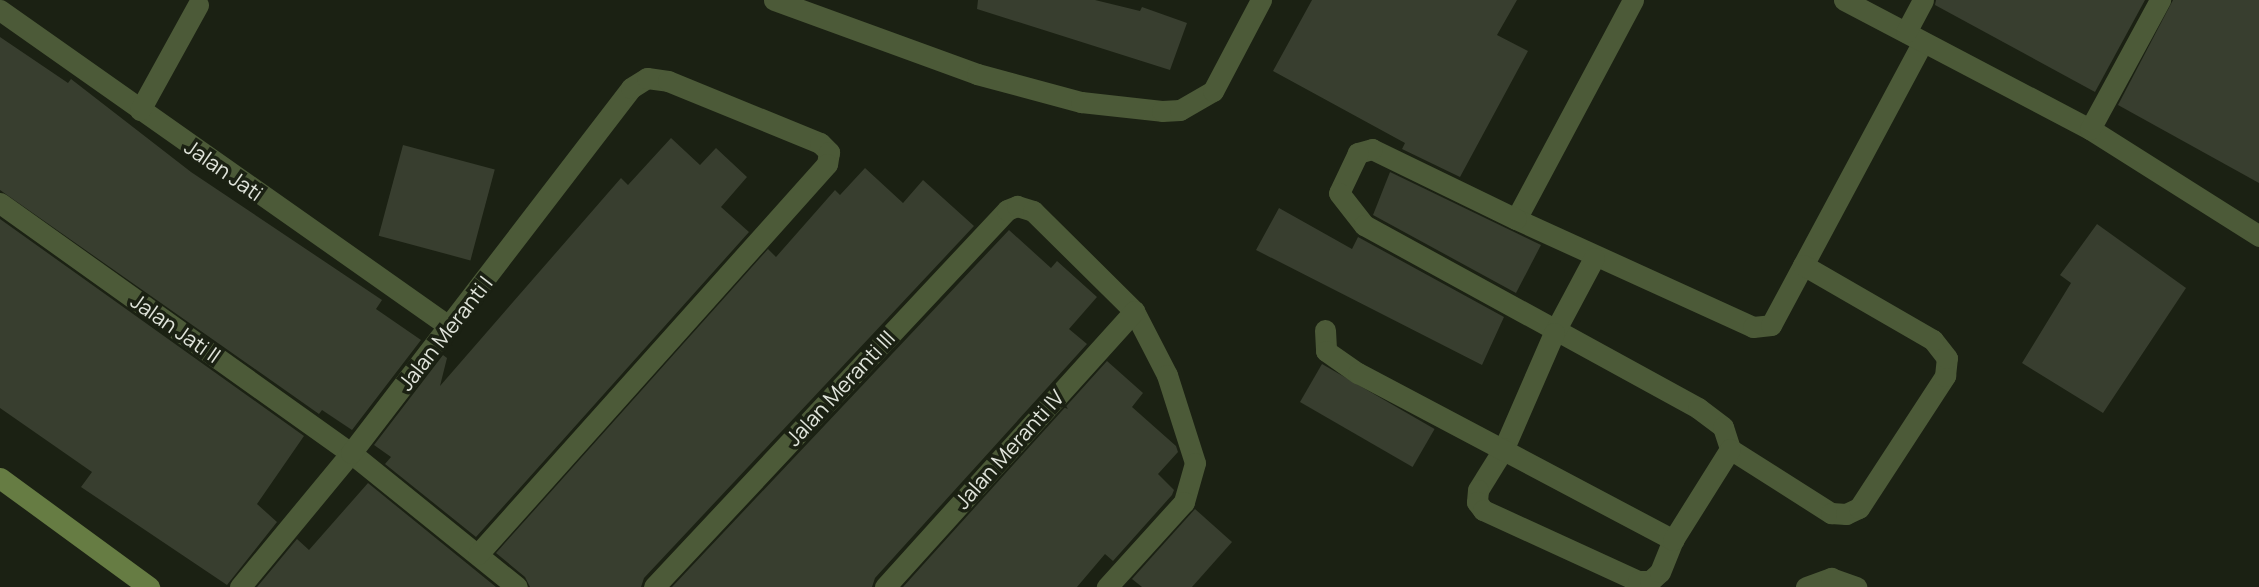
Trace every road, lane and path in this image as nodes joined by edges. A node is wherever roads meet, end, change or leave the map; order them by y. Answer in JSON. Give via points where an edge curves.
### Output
{"nodes":[{"id":1,"x":774,"y":0,"type":"edge"},
{"id":2,"x":1261,"y":0,"type":"edge"},
{"id":3,"x":1633,"y":0,"type":"edge"},
{"id":4,"x":1844,"y":0,"type":"edge"},
{"id":5,"x":1923,"y":0,"type":"edge"},
{"id":6,"x":2160,"y":0,"type":"edge"},
{"id":7,"x":198,"y":5,"type":"dead end"},
{"id":8,"x":0,"y":10,"type":"edge"},
{"id":9,"x":1914,"y":37,"type":"junction"},
{"id":10,"x":140,"y":110,"type":"junction"},
{"id":11,"x":2090,"y":129,"type":"junction"},
{"id":12,"x":0,"y":203,"type":"edge"},
{"id":13,"x":1516,"y":219,"type":"junction"},
{"id":14,"x":2258,"y":231,"type":"edge"},
{"id":15,"x":1594,"y":258,"type":"junction"},
{"id":16,"x":1803,"y":265,"type":"junction"},
{"id":17,"x":1134,"y":311,"type":"junction"},
{"id":18,"x":450,"y":327,"type":"junction"},
{"id":19,"x":1325,"y":330,"type":"dead end"},
{"id":20,"x":1554,"y":332,"type":"junction"},
{"id":21,"x":1504,"y":448,"type":"junction"},
{"id":22,"x":1730,"y":449,"type":"junction"},
{"id":23,"x":351,"y":453,"type":"junction"},
{"id":24,"x":0,"y":478,"type":"edge"},
{"id":25,"x":1674,"y":540,"type":"junction"},
{"id":26,"x":478,"y":554,"type":"junction"},
{"id":27,"x":1850,"y":584,"type":"edge"},
{"id":28,"x":149,"y":587,"type":"edge"},
{"id":29,"x":240,"y":587,"type":"edge"},
{"id":30,"x":517,"y":587,"type":"edge"},
{"id":31,"x":654,"y":587,"type":"edge"},
{"id":32,"x":885,"y":587,"type":"edge"},
{"id":33,"x":1107,"y":587,"type":"edge"},
{"id":34,"x":1806,"y":587,"type":"edge"}],
"edges":[{"from":1,"to":2,"type":"street","via":[[977,74],[1081,102],[1162,111],[1181,110],[1213,92]]},
{"from":3,"to":13,"type":"street"},
{"from":4,"to":9,"type":"street"},
{"from":5,"to":9,"type":"street"},
{"from":6,"to":11,"type":"street"},
{"from":7,"to":10,"type":"street"},
{"from":8,"to":10,"type":"street","name":"Jalan Jati"},
{"from":9,"to":11,"type":"street"},
{"from":9,"to":16,"type":"street"},
{"from":10,"to":18,"type":"street","name":"Jalan Jati"},
{"from":11,"to":14,"type":"street"},
{"from":12,"to":23,"type":"street","name":"Jalan Jati II"},
{"from":13,"to":15,"type":"street"},
{"from":13,"to":20,"type":"street","via":[[1372,149],[1358,153],[1339,193],[1363,225]]},
{"from":15,"to":16,"type":"street","via":[[1760,327],[1771,325]]},
{"from":15,"to":20,"type":"street"},
{"from":16,"to":22,"type":"street","via":[[1933,340],[1947,358],[1945,376],[1859,508],[1846,514],[1831,513]]},
{"from":17,"to":31,"type":"street","name":"Jalan Meranti III","via":[[1033,212],[1017,206],[1007,210]]},
{"from":17,"to":32,"type":"street","name":"Jalan Meranti IV"},
{"from":17,"to":33,"type":"street","via":[[1167,375],[1195,463],[1184,502]]},
{"from":18,"to":23,"type":"street","name":"Jalan Meranti I"},
{"from":18,"to":26,"type":"street","name":"Jalan Meranti I","via":[[631,88],[647,78],[668,81],[820,144],[829,152],[827,164]]},
{"from":19,"to":21,"type":"street","via":[[1323,344],[1329,354]]},
{"from":20,"to":21,"type":"street"},
{"from":20,"to":22,"type":"street","via":[[1698,408],[1723,427]]},
{"from":21,"to":25,"type":"street"},
{"from":21,"to":25,"type":"street","via":[[1478,490],[1477,502],[1483,510],[1638,581],[1650,581],[1660,572]]},
{"from":22,"to":25,"type":"street"},
{"from":23,"to":26,"type":"street","name":"Jalan Jati II"},
{"from":23,"to":29,"type":"street","name":"Jalan Meranti I"},
{"from":24,"to":28,"type":"street"},
{"from":26,"to":30,"type":"street","name":"Jalan Jati II"},
{"from":27,"to":34,"type":"street","via":[[1818,580]]}]}
